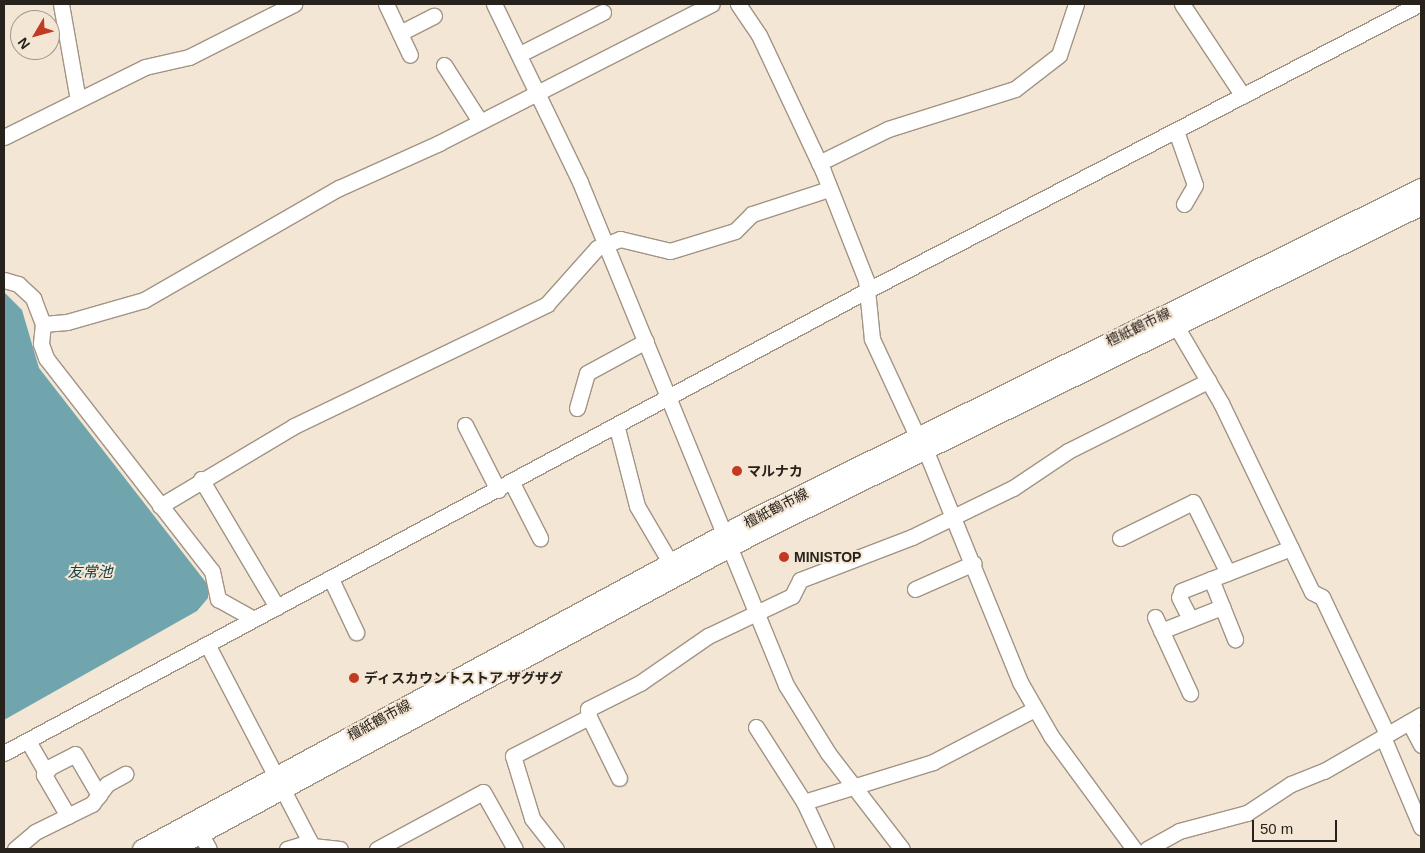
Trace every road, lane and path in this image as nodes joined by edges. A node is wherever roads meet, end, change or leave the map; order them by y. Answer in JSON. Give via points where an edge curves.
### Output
{"nodes":[{"id":1,"x":61,"y":4,"type":"edge"},
{"id":2,"x":294,"y":4,"type":"edge"},
{"id":3,"x":386,"y":4,"type":"edge"},
{"id":4,"x":494,"y":4,"type":"edge"},
{"id":5,"x":712,"y":4,"type":"edge"},
{"id":6,"x":738,"y":4,"type":"edge"},
{"id":7,"x":1076,"y":4,"type":"edge"},
{"id":8,"x":1182,"y":4,"type":"edge"},
{"id":9,"x":1419,"y":4,"type":"edge"},
{"id":10,"x":1401,"y":9,"type":"edge"},
{"id":11,"x":603,"y":12,"type":"dead end"},
{"id":12,"x":434,"y":16,"type":"dead end"},
{"id":13,"x":400,"y":33,"type":"junction"},
{"id":14,"x":520,"y":54,"type":"junction"},
{"id":15,"x":410,"y":55,"type":"dead end"},
{"id":16,"x":444,"y":65,"type":"dead end"},
{"id":17,"x":539,"y":91,"type":"junction"},
{"id":18,"x":1243,"y":96,"type":"junction"},
{"id":19,"x":78,"y":100,"type":"junction"},
{"id":20,"x":479,"y":120,"type":"junction"},
{"id":21,"x":1176,"y":131,"type":"junction"},
{"id":22,"x":4,"y":138,"type":"edge"},
{"id":23,"x":819,"y":163,"type":"junction"},
{"id":24,"x":1421,"y":188,"type":"edge"},
{"id":25,"x":829,"y":189,"type":"junction"},
{"id":26,"x":1184,"y":204,"type":"dead end"},
{"id":27,"x":1421,"y":205,"type":"edge"},
{"id":28,"x":605,"y":245,"type":"junction"},
{"id":29,"x":4,"y":280,"type":"edge"},
{"id":30,"x":868,"y":290,"type":"junction"},
{"id":31,"x":43,"y":324,"type":"junction"},
{"id":32,"x":1176,"y":326,"type":"junction"},
{"id":33,"x":646,"y":341,"type":"junction"},
{"id":34,"x":1208,"y":381,"type":"junction"},
{"id":35,"x":670,"y":400,"type":"junction"},
{"id":36,"x":577,"y":408,"type":"dead end"},
{"id":37,"x":465,"y":425,"type":"dead end"},
{"id":38,"x":617,"y":428,"type":"junction"},
{"id":39,"x":921,"y":442,"type":"junction"},
{"id":40,"x":201,"y":479,"type":"junction"},
{"id":41,"x":512,"y":483,"type":"junction"},
{"id":42,"x":498,"y":490,"type":"junction"},
{"id":43,"x":160,"y":506,"type":"junction"},
{"id":44,"x":953,"y":514,"type":"junction"},
{"id":45,"x":540,"y":538,"type":"dead end"},
{"id":46,"x":1120,"y":538,"type":"dead end"},
{"id":47,"x":727,"y":541,"type":"junction"},
{"id":48,"x":1291,"y":548,"type":"junction"},
{"id":49,"x":974,"y":563,"type":"junction"},
{"id":50,"x":671,"y":564,"type":"junction"},
{"id":51,"x":1228,"y":572,"type":"junction"},
{"id":52,"x":331,"y":579,"type":"junction"},
{"id":53,"x":1211,"y":579,"type":"junction"},
{"id":54,"x":915,"y":589,"type":"dead end"},
{"id":55,"x":277,"y":607,"type":"junction"},
{"id":56,"x":1222,"y":607,"type":"junction"},
{"id":57,"x":757,"y":614,"type":"junction"},
{"id":58,"x":254,"y":619,"type":"junction"},
{"id":59,"x":1190,"y":620,"type":"junction"},
{"id":60,"x":356,"y":632,"type":"dead end"},
{"id":61,"x":1235,"y":639,"type":"dead end"},
{"id":62,"x":207,"y":644,"type":"junction"},
{"id":63,"x":1190,"y":693,"type":"dead end"},
{"id":64,"x":1035,"y":710,"type":"junction"},
{"id":65,"x":589,"y":717,"type":"junction"},
{"id":66,"x":1415,"y":719,"type":"edge"},
{"id":67,"x":756,"y":727,"type":"dead end"},
{"id":68,"x":1385,"y":736,"type":"junction"},
{"id":69,"x":28,"y":741,"type":"junction"},
{"id":70,"x":1421,"y":745,"type":"edge"},
{"id":71,"x":4,"y":753,"type":"edge"},
{"id":72,"x":45,"y":771,"type":"junction"},
{"id":73,"x":125,"y":774,"type":"dead end"},
{"id":74,"x":619,"y":778,"type":"dead end"},
{"id":75,"x":279,"y":782,"type":"junction"},
{"id":76,"x":854,"y":787,"type":"junction"},
{"id":77,"x":99,"y":795,"type":"junction"},
{"id":78,"x":804,"y":802,"type":"junction"},
{"id":79,"x":68,"y":816,"type":"junction"},
{"id":80,"x":1421,"y":827,"type":"edge"},
{"id":81,"x":204,"y":841,"type":"edge"},
{"id":82,"x":310,"y":846,"type":"edge"},
{"id":83,"x":15,"y":849,"type":"edge"},
{"id":84,"x":142,"y":849,"type":"edge"},
{"id":85,"x":171,"y":849,"type":"edge"},
{"id":86,"x":287,"y":849,"type":"edge"},
{"id":87,"x":340,"y":849,"type":"edge"},
{"id":88,"x":377,"y":849,"type":"edge"},
{"id":89,"x":515,"y":849,"type":"edge"},
{"id":90,"x":556,"y":849,"type":"edge"},
{"id":91,"x":826,"y":849,"type":"edge"},
{"id":92,"x":902,"y":849,"type":"edge"},
{"id":93,"x":1134,"y":849,"type":"edge"},
{"id":94,"x":1148,"y":849,"type":"edge"}],
"edges":[{"from":1,"to":19,"type":"street"},
{"from":2,"to":19,"type":"street","via":[[189,57],[145,66]]},
{"from":3,"to":13,"type":"street"},
{"from":4,"to":14,"type":"street"},
{"from":5,"to":17,"type":"street"},
{"from":6,"to":23,"type":"street","via":[[759,35]]},
{"from":7,"to":23,"type":"street","via":[[1059,54],[1015,89],[888,129]]},
{"from":8,"to":18,"type":"street"},
{"from":9,"to":10,"type":"street"},
{"from":10,"to":18,"type":"street"},
{"from":11,"to":14,"type":"street"},
{"from":12,"to":13,"type":"street"},
{"from":13,"to":15,"type":"street"},
{"from":14,"to":17,"type":"street"},
{"from":16,"to":20,"type":"street"},
{"from":17,"to":20,"type":"street"},
{"from":17,"to":28,"type":"street"},
{"from":18,"to":21,"type":"street"},
{"from":19,"to":22,"type":"street"},
{"from":20,"to":31,"type":"street","via":[[339,188],[144,300],[76,320]]},
{"from":21,"to":26,"type":"street","via":[[1195,185]]},
{"from":21,"to":30,"type":"street"},
{"from":23,"to":25,"type":"street"},
{"from":24,"to":39,"type":"main road","name":"檀紙鶴市線"},
{"from":25,"to":28,"type":"street","via":[[752,214],[735,230],[670,251],[631,240]]},
{"from":25,"to":30,"type":"street"},
{"from":27,"to":32,"type":"main road","name":"檀紙鶴市線"},
{"from":28,"to":33,"type":"street"},
{"from":28,"to":40,"type":"street","via":[[597,248],[547,304],[294,426]]},
{"from":29,"to":31,"type":"street","via":[[28,291]]},
{"from":30,"to":35,"type":"street"},
{"from":30,"to":39,"type":"street","via":[[872,339]]},
{"from":31,"to":43,"type":"street","via":[[41,344],[61,381]]},
{"from":32,"to":34,"type":"street"},
{"from":32,"to":39,"type":"main road","name":"檀紙鶴市線"},
{"from":33,"to":35,"type":"street"},
{"from":33,"to":36,"type":"street","via":[[587,373]]},
{"from":34,"to":44,"type":"street","via":[[1068,451],[1013,488]]},
{"from":34,"to":48,"type":"street"},
{"from":35,"to":38,"type":"street"},
{"from":35,"to":47,"type":"street"},
{"from":37,"to":42,"type":"street"},
{"from":38,"to":41,"type":"street"},
{"from":38,"to":50,"type":"street","via":[[637,506]]},
{"from":39,"to":44,"type":"street"},
{"from":39,"to":47,"type":"main road","name":"檀紙鶴市線"},
{"from":40,"to":43,"type":"street"},
{"from":40,"to":55,"type":"street"},
{"from":41,"to":42,"type":"street"},
{"from":41,"to":45,"type":"street"},
{"from":42,"to":52,"type":"street"},
{"from":43,"to":58,"type":"street","via":[[212,571],[218,599]]},
{"from":44,"to":49,"type":"street"},
{"from":44,"to":57,"type":"street","via":[[912,537],[800,580],[792,596]]},
{"from":46,"to":51,"type":"street","via":[[1193,502]]},
{"from":47,"to":50,"type":"main road","name":"檀紙鶴市線"},
{"from":47,"to":57,"type":"street"},
{"from":47,"to":75,"type":"main road","name":"檀紙鶴市線"},
{"from":48,"to":51,"type":"street"},
{"from":48,"to":68,"type":"street","via":[[1312,592],[1322,597]]},
{"from":49,"to":54,"type":"street"},
{"from":49,"to":64,"type":"street"},
{"from":50,"to":75,"type":"main road","name":"檀紙鶴市線"},
{"from":51,"to":53,"type":"street"},
{"from":52,"to":55,"type":"street"},
{"from":52,"to":60,"type":"street"},
{"from":53,"to":56,"type":"street"},
{"from":53,"to":59,"type":"street","via":[[1180,594]]},
{"from":55,"to":58,"type":"street"},
{"from":56,"to":59,"type":"street"},
{"from":56,"to":61,"type":"street"},
{"from":57,"to":65,"type":"street","via":[[708,636],[640,683],[588,709]]},
{"from":57,"to":76,"type":"street","via":[[806,721]]},
{"from":58,"to":62,"type":"street"},
{"from":59,"to":63,"type":"street","via":[[1158,624]]},
{"from":62,"to":69,"type":"street"},
{"from":62,"to":75,"type":"street"},
{"from":64,"to":76,"type":"street","via":[[933,762]]},
{"from":64,"to":93,"type":"street"},
{"from":65,"to":74,"type":"street"},
{"from":65,"to":90,"type":"street","via":[[513,756],[532,818]]},
{"from":66,"to":68,"type":"street"},
{"from":66,"to":70,"type":"street"},
{"from":67,"to":78,"type":"street"},
{"from":68,"to":80,"type":"street"},
{"from":68,"to":94,"type":"street","via":[[1291,784],[1247,813],[1186,828]]},
{"from":69,"to":71,"type":"street"},
{"from":69,"to":72,"type":"street"},
{"from":72,"to":77,"type":"street","via":[[76,754]]},
{"from":72,"to":79,"type":"street"},
{"from":73,"to":77,"type":"street","via":[[107,784]]},
{"from":75,"to":81,"type":"main road","name":"檀紙鶴市線"},
{"from":75,"to":82,"type":"street"},
{"from":75,"to":84,"type":"main road","name":"檀紙鶴市線"},
{"from":76,"to":78,"type":"street"},
{"from":76,"to":92,"type":"street"},
{"from":77,"to":79,"type":"street","via":[[92,804]]},
{"from":78,"to":91,"type":"street"},
{"from":79,"to":83,"type":"street","via":[[35,832]]},
{"from":81,"to":85,"type":"main road","name":"檀紙鶴市線"},
{"from":82,"to":86,"type":"street"},
{"from":82,"to":87,"type":"street","via":[[327,844]]},
{"from":88,"to":89,"type":"street","via":[[483,792]]}]}
